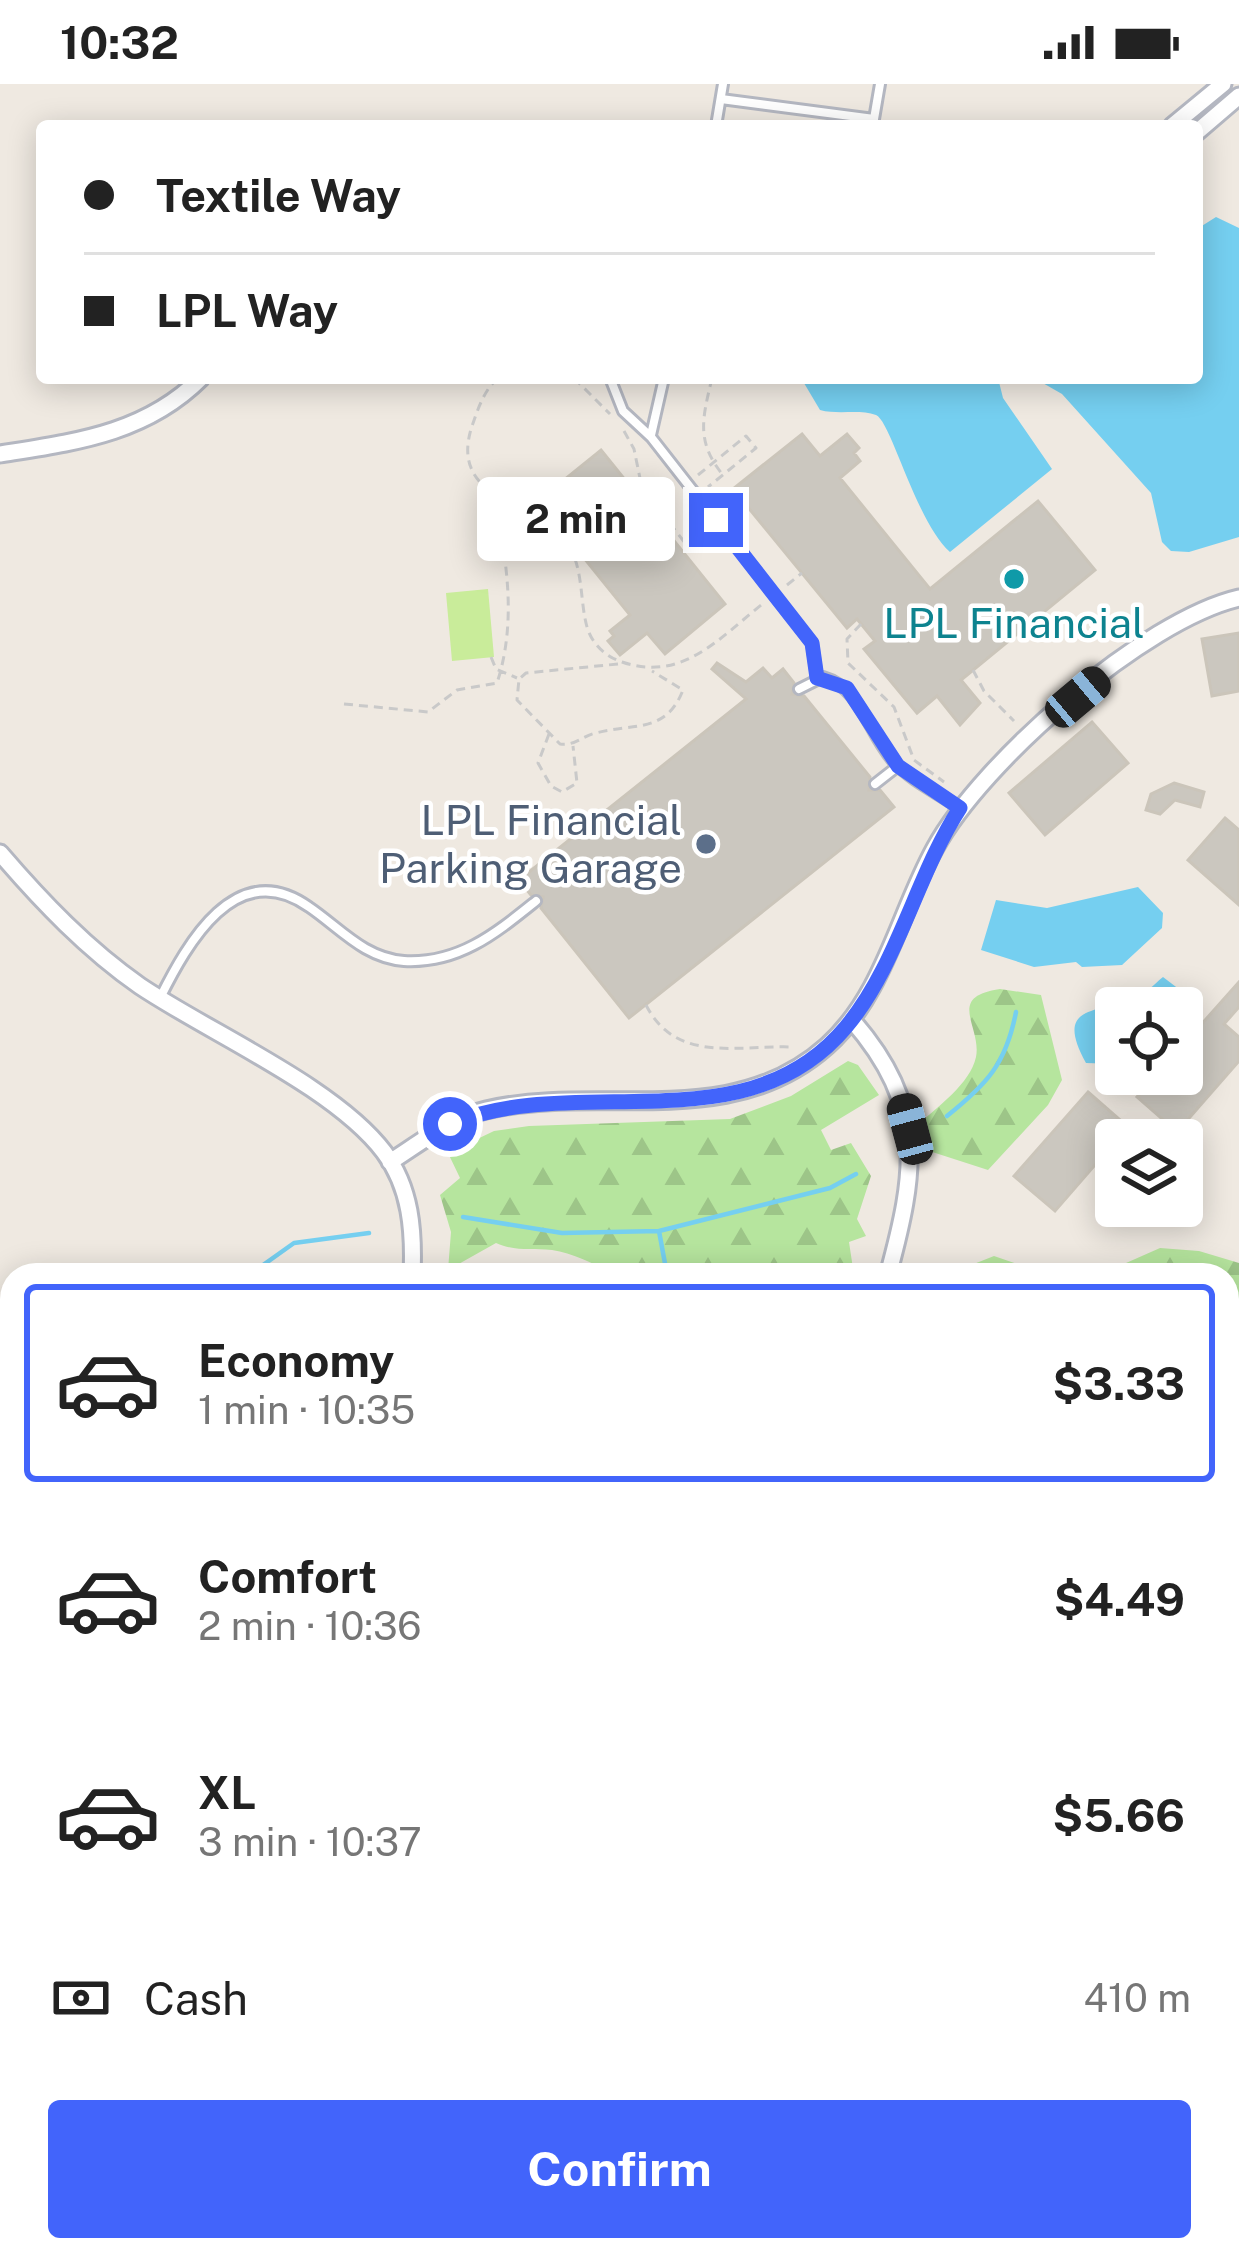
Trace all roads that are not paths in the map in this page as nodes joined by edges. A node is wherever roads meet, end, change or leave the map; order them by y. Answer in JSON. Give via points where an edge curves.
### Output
{"nodes":[{"id":1,"x":723,"y":84,"type":"edge"},
{"id":2,"x":880,"y":84,"type":"edge"},
{"id":3,"x":1223,"y":84,"type":"edge"},
{"id":4,"x":1239,"y":96,"type":"edge"},
{"id":5,"x":721,"y":99,"type":"junction"},
{"id":6,"x":717,"y":120,"type":"edge"},
{"id":7,"x":1179,"y":120,"type":"edge"},
{"id":8,"x":1203,"y":127,"type":"edge"},
{"id":9,"x":194,"y":384,"type":"edge"},
{"id":10,"x":612,"y":384,"type":"edge"},
{"id":11,"x":663,"y":384,"type":"edge"},
{"id":12,"x":651,"y":436,"type":"junction"},
{"id":13,"x":0,"y":454,"type":"edge"},
{"id":14,"x":1239,"y":598,"type":"edge"},
{"id":15,"x":817,"y":678,"type":"junction"},
{"id":16,"x":799,"y":689,"type":"dead end"},
{"id":17,"x":898,"y":766,"type":"junction"},
{"id":18,"x":875,"y":784,"type":"dead end"},
{"id":19,"x":960,"y":808,"type":"junction"},
{"id":20,"x":0,"y":853,"type":"edge"},
{"id":21,"x":536,"y":901,"type":"dead end"},
{"id":22,"x":160,"y":998,"type":"junction"},
{"id":23,"x":851,"y":1020,"type":"junction"},
{"id":24,"x":390,"y":1162,"type":"junction"},
{"id":25,"x":412,"y":1263,"type":"edge"},
{"id":26,"x":891,"y":1263,"type":"edge"}],
"edges":[{"from":1,"to":5,"type":"lane"},
{"from":2,"to":5,"type":"lane","via":[[874,119]]},
{"from":3,"to":7,"type":"street"},
{"from":4,"to":8,"type":"street"},
{"from":5,"to":6,"type":"lane"},
{"from":9,"to":13,"type":"street","via":[[154,416],[118,431]]},
{"from":10,"to":12,"type":"lane","via":[[623,411]]},
{"from":11,"to":12,"type":"lane"},
{"from":12,"to":15,"type":"lane","via":[[812,643]]},
{"from":14,"to":19,"type":"street","via":[[1153,634],[990,772]]},
{"from":15,"to":16,"type":"lane"},
{"from":15,"to":17,"type":"lane","via":[[847,688]]},
{"from":17,"to":18,"type":"lane"},
{"from":17,"to":19,"type":"lane"},
{"from":19,"to":23,"type":"street"},
{"from":20,"to":22,"type":"street","via":[[65,923]]},
{"from":21,"to":22,"type":"lane","via":[[484,943],[402,961],[369,952],[308,905],[257,892],[224,904],[200,926]]},
{"from":22,"to":24,"type":"street","via":[[344,1114]]},
{"from":23,"to":24,"type":"street","via":[[802,1066],[740,1095],[482,1111]]},
{"from":23,"to":26,"type":"street","via":[[894,1081],[910,1129],[910,1190]]},
{"from":24,"to":25,"type":"street","via":[[410,1212]]}]}
